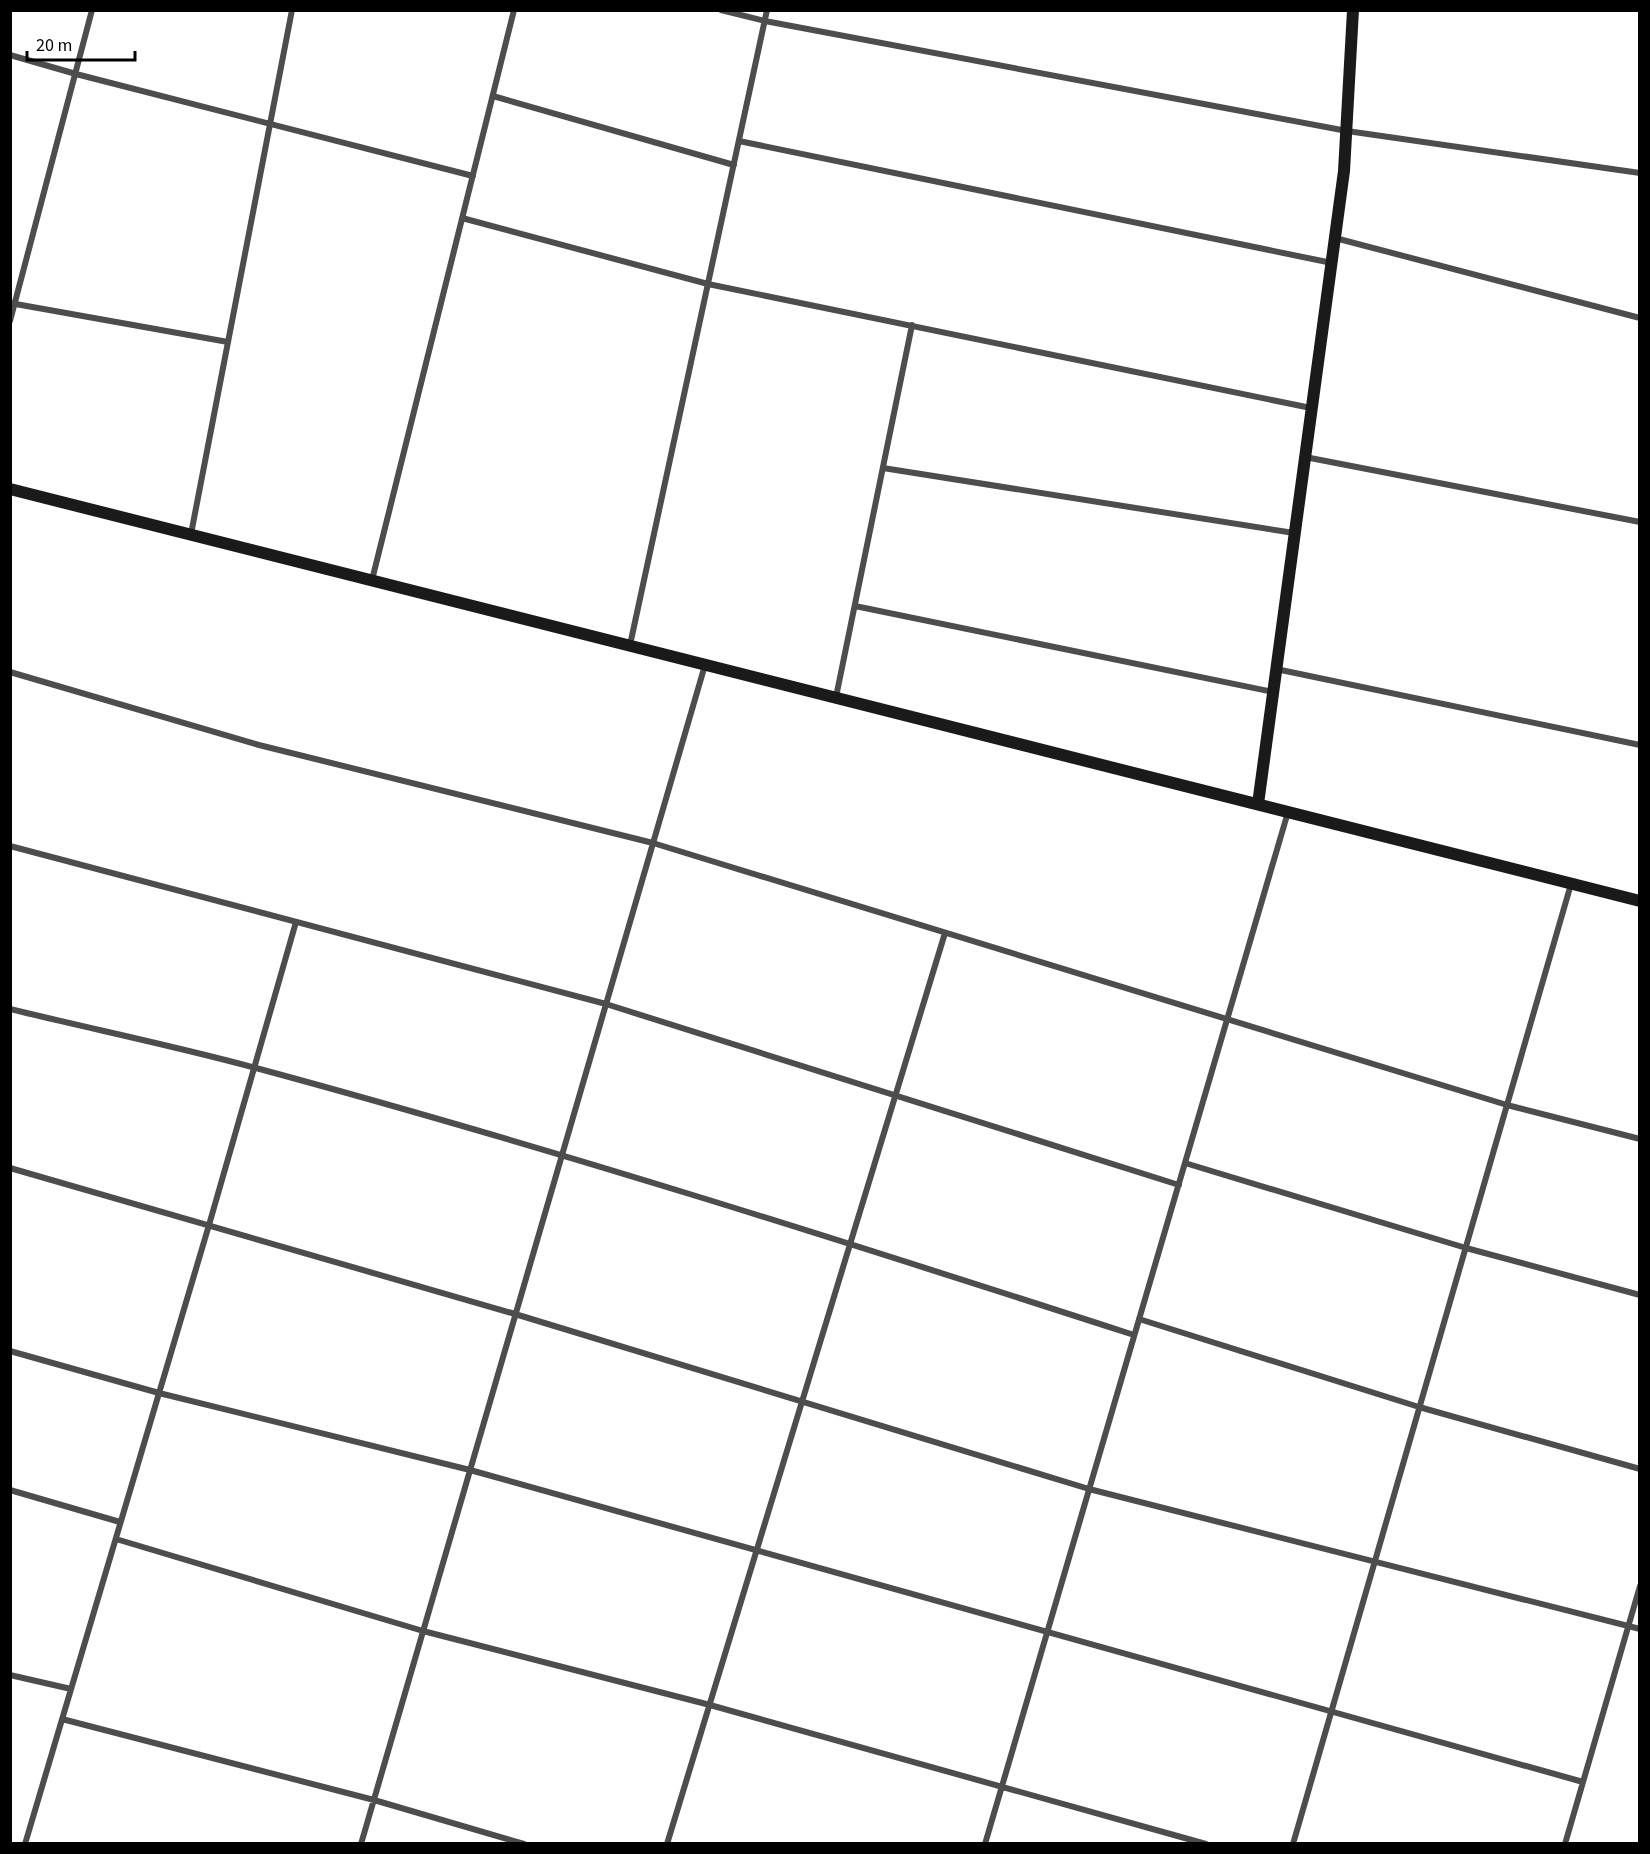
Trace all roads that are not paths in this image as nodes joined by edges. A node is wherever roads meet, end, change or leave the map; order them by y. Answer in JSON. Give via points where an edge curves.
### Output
{"nodes":[{"id":1,"x":92,"y":10,"type":"edge"},
{"id":2,"x":292,"y":10,"type":"edge"},
{"id":3,"x":514,"y":10,"type":"edge"},
{"id":4,"x":721,"y":10,"type":"edge"},
{"id":5,"x":767,"y":10,"type":"edge"},
{"id":6,"x":1353,"y":10,"type":"edge"},
{"id":7,"x":765,"y":21,"type":"junction"},
{"id":8,"x":10,"y":55,"type":"edge"},
{"id":9,"x":76,"y":74,"type":"junction"},
{"id":10,"x":493,"y":96,"type":"junction"},
{"id":11,"x":270,"y":123,"type":"junction"},
{"id":12,"x":1347,"y":131,"type":"junction"},
{"id":13,"x":739,"y":141,"type":"junction"},
{"id":14,"x":734,"y":165,"type":"junction"},
{"id":15,"x":1640,"y":173,"type":"edge"},
{"id":16,"x":473,"y":176,"type":"junction"},
{"id":17,"x":462,"y":218,"type":"junction"},
{"id":18,"x":1335,"y":238,"type":"junction"},
{"id":19,"x":1332,"y":263,"type":"junction"},
{"id":20,"x":708,"y":284,"type":"junction"},
{"id":21,"x":13,"y":304,"type":"edge"},
{"id":22,"x":1640,"y":318,"type":"edge"},
{"id":23,"x":10,"y":321,"type":"edge"},
{"id":24,"x":912,"y":326,"type":"junction"},
{"id":25,"x":228,"y":342,"type":"junction"},
{"id":26,"x":1312,"y":408,"type":"junction"},
{"id":27,"x":1305,"y":458,"type":"junction"},
{"id":28,"x":883,"y":468,"type":"junction"},
{"id":29,"x":10,"y":489,"type":"edge"},
{"id":30,"x":1640,"y":522,"type":"edge"},
{"id":31,"x":191,"y":534,"type":"junction"},
{"id":32,"x":1295,"y":534,"type":"junction"},
{"id":33,"x":372,"y":580,"type":"junction"},
{"id":34,"x":855,"y":606,"type":"junction"},
{"id":35,"x":630,"y":645,"type":"junction"},
{"id":36,"x":705,"y":665,"type":"junction"},
{"id":37,"x":1276,"y":669,"type":"junction"},
{"id":38,"x":10,"y":672,"type":"edge"},
{"id":39,"x":1273,"y":692,"type":"junction"},
{"id":40,"x":836,"y":697,"type":"junction"},
{"id":41,"x":1640,"y":746,"type":"edge"},
{"id":42,"x":1258,"y":804,"type":"junction"},
{"id":43,"x":1288,"y":812,"type":"junction"},
{"id":44,"x":653,"y":843,"type":"junction"},
{"id":45,"x":10,"y":846,"type":"edge"},
{"id":46,"x":1571,"y":884,"type":"junction"},
{"id":47,"x":1640,"y":901,"type":"edge"},
{"id":48,"x":296,"y":922,"type":"junction"},
{"id":49,"x":945,"y":933,"type":"junction"},
{"id":50,"x":606,"y":1004,"type":"junction"},
{"id":51,"x":10,"y":1009,"type":"edge"},
{"id":52,"x":1227,"y":1020,"type":"junction"},
{"id":53,"x":254,"y":1067,"type":"junction"},
{"id":54,"x":896,"y":1095,"type":"junction"},
{"id":55,"x":1507,"y":1105,"type":"junction"},
{"id":56,"x":1640,"y":1139,"type":"edge"},
{"id":57,"x":562,"y":1154,"type":"junction"},
{"id":58,"x":1185,"y":1163,"type":"junction"},
{"id":59,"x":10,"y":1168,"type":"edge"},
{"id":60,"x":1179,"y":1185,"type":"junction"},
{"id":61,"x":209,"y":1225,"type":"junction"},
{"id":62,"x":850,"y":1244,"type":"junction"},
{"id":63,"x":1466,"y":1248,"type":"junction"},
{"id":64,"x":1640,"y":1295,"type":"edge"},
{"id":65,"x":515,"y":1314,"type":"junction"},
{"id":66,"x":1139,"y":1319,"type":"junction"},
{"id":67,"x":1134,"y":1335,"type":"junction"},
{"id":68,"x":10,"y":1351,"type":"edge"},
{"id":69,"x":159,"y":1393,"type":"junction"},
{"id":70,"x":802,"y":1402,"type":"junction"},
{"id":71,"x":1419,"y":1407,"type":"junction"},
{"id":72,"x":1640,"y":1469,"type":"edge"},
{"id":73,"x":470,"y":1470,"type":"junction"},
{"id":74,"x":10,"y":1490,"type":"edge"},
{"id":75,"x":1089,"y":1490,"type":"junction"},
{"id":76,"x":120,"y":1522,"type":"junction"},
{"id":77,"x":116,"y":1539,"type":"junction"},
{"id":78,"x":756,"y":1552,"type":"junction"},
{"id":79,"x":1374,"y":1563,"type":"junction"},
{"id":80,"x":1640,"y":1586,"type":"edge"},
{"id":81,"x":1627,"y":1626,"type":"junction"},
{"id":82,"x":1640,"y":1629,"type":"edge"},
{"id":83,"x":423,"y":1631,"type":"junction"},
{"id":84,"x":1047,"y":1632,"type":"junction"},
{"id":85,"x":10,"y":1675,"type":"edge"},
{"id":86,"x":71,"y":1689,"type":"junction"},
{"id":87,"x":710,"y":1705,"type":"junction"},
{"id":88,"x":1330,"y":1712,"type":"junction"},
{"id":89,"x":62,"y":1719,"type":"junction"},
{"id":90,"x":1583,"y":1782,"type":"junction"},
{"id":91,"x":1001,"y":1787,"type":"junction"},
{"id":92,"x":374,"y":1800,"type":"junction"},
{"id":93,"x":25,"y":1844,"type":"edge"},
{"id":94,"x":361,"y":1844,"type":"edge"},
{"id":95,"x":524,"y":1844,"type":"edge"},
{"id":96,"x":668,"y":1844,"type":"edge"},
{"id":97,"x":985,"y":1844,"type":"edge"},
{"id":98,"x":1206,"y":1844,"type":"edge"},
{"id":99,"x":1293,"y":1844,"type":"edge"},
{"id":100,"x":1565,"y":1844,"type":"edge"}],
"edges":[{"from":1,"to":9,"type":"street"},
{"from":2,"to":11,"type":"street"},
{"from":3,"to":10,"type":"street"},
{"from":4,"to":7,"type":"street"},
{"from":5,"to":7,"type":"street"},
{"from":6,"to":12,"type":"street"},
{"from":7,"to":12,"type":"street"},
{"from":7,"to":13,"type":"street"},
{"from":8,"to":9,"type":"street"},
{"from":9,"to":11,"type":"street"},
{"from":9,"to":21,"type":"street"},
{"from":10,"to":14,"type":"street"},
{"from":10,"to":16,"type":"street"},
{"from":11,"to":16,"type":"street"},
{"from":11,"to":25,"type":"street"},
{"from":12,"to":15,"type":"street"},
{"from":12,"to":18,"type":"street"},
{"from":13,"to":14,"type":"street"},
{"from":13,"to":19,"type":"street"},
{"from":14,"to":20,"type":"street"},
{"from":16,"to":17,"type":"street"},
{"from":17,"to":20,"type":"street"},
{"from":17,"to":33,"type":"street"},
{"from":18,"to":19,"type":"street"},
{"from":18,"to":22,"type":"street"},
{"from":19,"to":26,"type":"street"},
{"from":20,"to":24,"type":"street"},
{"from":20,"to":35,"type":"street"},
{"from":21,"to":23,"type":"street"},
{"from":21,"to":25,"type":"street"},
{"from":24,"to":26,"type":"street"},
{"from":24,"to":28,"type":"street"},
{"from":25,"to":31,"type":"street"},
{"from":26,"to":27,"type":"street"},
{"from":27,"to":30,"type":"street"},
{"from":27,"to":32,"type":"street"},
{"from":28,"to":32,"type":"street"},
{"from":28,"to":34,"type":"street"},
{"from":29,"to":31,"type":"street"},
{"from":31,"to":33,"type":"street"},
{"from":32,"to":37,"type":"street"},
{"from":33,"to":35,"type":"street"},
{"from":34,"to":39,"type":"street"},
{"from":34,"to":40,"type":"street"},
{"from":35,"to":36,"type":"street"},
{"from":36,"to":40,"type":"street"},
{"from":36,"to":44,"type":"street"},
{"from":37,"to":39,"type":"street"},
{"from":37,"to":41,"type":"street"},
{"from":38,"to":44,"type":"street","via":[[259,745]]},
{"from":39,"to":42,"type":"street"},
{"from":40,"to":42,"type":"street"},
{"from":42,"to":43,"type":"street"},
{"from":43,"to":46,"type":"street"},
{"from":43,"to":52,"type":"street"},
{"from":44,"to":49,"type":"street"},
{"from":44,"to":50,"type":"street"},
{"from":45,"to":48,"type":"street"},
{"from":46,"to":47,"type":"street"},
{"from":46,"to":55,"type":"street"},
{"from":48,"to":50,"type":"street"},
{"from":48,"to":53,"type":"street"},
{"from":49,"to":52,"type":"street"},
{"from":49,"to":54,"type":"street"},
{"from":50,"to":54,"type":"street"},
{"from":50,"to":57,"type":"street"},
{"from":51,"to":53,"type":"street"},
{"from":52,"to":55,"type":"street"},
{"from":52,"to":58,"type":"street"},
{"from":53,"to":57,"type":"street"},
{"from":53,"to":61,"type":"street"},
{"from":54,"to":60,"type":"street"},
{"from":54,"to":62,"type":"street"},
{"from":55,"to":56,"type":"street"},
{"from":55,"to":63,"type":"street"},
{"from":57,"to":62,"type":"street"},
{"from":57,"to":65,"type":"street"},
{"from":58,"to":60,"type":"street"},
{"from":58,"to":63,"type":"street"},
{"from":59,"to":61,"type":"street"},
{"from":60,"to":66,"type":"street"},
{"from":61,"to":65,"type":"street"},
{"from":61,"to":69,"type":"street"},
{"from":62,"to":67,"type":"street"},
{"from":62,"to":70,"type":"street"},
{"from":63,"to":64,"type":"street"},
{"from":63,"to":71,"type":"street"},
{"from":65,"to":70,"type":"street"},
{"from":65,"to":73,"type":"street"},
{"from":66,"to":67,"type":"street"},
{"from":66,"to":71,"type":"street"},
{"from":67,"to":75,"type":"street"},
{"from":68,"to":69,"type":"street"},
{"from":69,"to":73,"type":"street"},
{"from":69,"to":76,"type":"street"},
{"from":70,"to":75,"type":"street"},
{"from":70,"to":78,"type":"street"},
{"from":71,"to":72,"type":"street"},
{"from":71,"to":79,"type":"street"},
{"from":73,"to":78,"type":"street"},
{"from":73,"to":83,"type":"street"},
{"from":74,"to":76,"type":"street"},
{"from":75,"to":79,"type":"street"},
{"from":75,"to":84,"type":"street"},
{"from":76,"to":77,"type":"street"},
{"from":77,"to":83,"type":"street"},
{"from":77,"to":86,"type":"street"},
{"from":78,"to":84,"type":"street"},
{"from":78,"to":87,"type":"street"},
{"from":79,"to":81,"type":"street"},
{"from":79,"to":88,"type":"street"},
{"from":80,"to":81,"type":"street"},
{"from":81,"to":82,"type":"street"},
{"from":81,"to":90,"type":"street"},
{"from":83,"to":87,"type":"street"},
{"from":83,"to":92,"type":"street"},
{"from":84,"to":88,"type":"street"},
{"from":84,"to":91,"type":"street"},
{"from":85,"to":86,"type":"street"},
{"from":86,"to":89,"type":"street"},
{"from":87,"to":91,"type":"street"},
{"from":87,"to":96,"type":"street"},
{"from":88,"to":90,"type":"street"},
{"from":88,"to":99,"type":"street"},
{"from":89,"to":92,"type":"street"},
{"from":89,"to":93,"type":"street"},
{"from":90,"to":100,"type":"street"},
{"from":91,"to":97,"type":"street"},
{"from":91,"to":98,"type":"street"},
{"from":92,"to":94,"type":"street"},
{"from":92,"to":95,"type":"street"}]}
